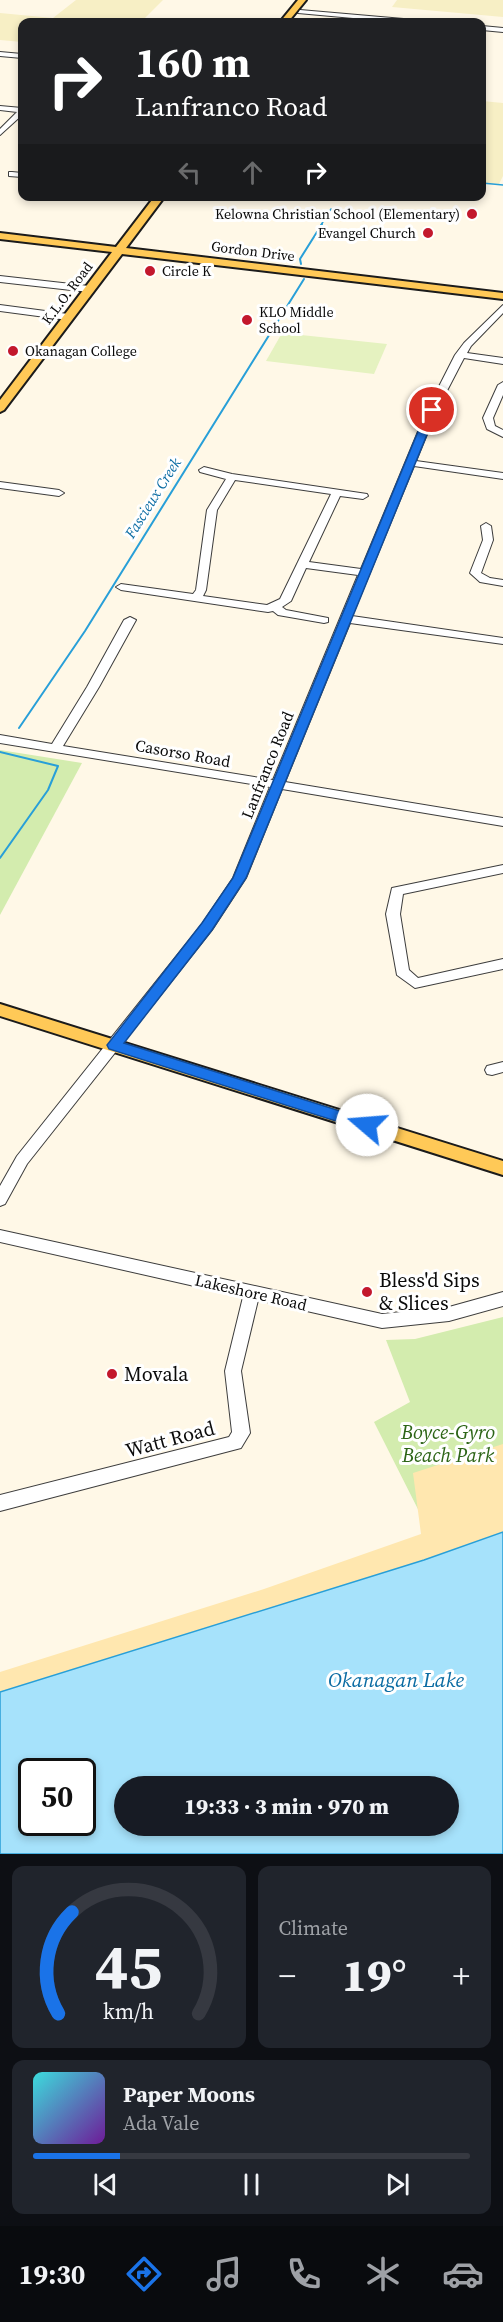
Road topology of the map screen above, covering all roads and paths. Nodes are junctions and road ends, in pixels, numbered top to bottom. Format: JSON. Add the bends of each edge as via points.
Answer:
{"nodes":[{"id":1,"x":302,"y":0,"type":"edge"},
{"id":2,"x":310,"y":0,"type":"edge"},
{"id":3,"x":300,"y":12,"type":"junction"},
{"id":4,"x":287,"y":18,"type":"edge"},
{"id":5,"x":295,"y":18,"type":"edge"},
{"id":6,"x":369,"y":18,"type":"edge"},
{"id":7,"x":486,"y":28,"type":"edge"},
{"id":8,"x":503,"y":30,"type":"edge"},
{"id":9,"x":1,"y":55,"type":"edge"},
{"id":10,"x":18,"y":56,"type":"edge"},
{"id":11,"x":0,"y":108,"type":"edge"},
{"id":12,"x":18,"y":110,"type":"edge"},
{"id":13,"x":18,"y":115,"type":"edge"},
{"id":14,"x":0,"y":133,"type":"edge"},
{"id":15,"x":12,"y":174,"type":"dead end"},
{"id":16,"x":18,"y":175,"type":"edge"},
{"id":17,"x":146,"y":201,"type":"edge"},
{"id":18,"x":155,"y":201,"type":"edge"},
{"id":19,"x":0,"y":231,"type":"edge"},
{"id":20,"x":0,"y":236,"type":"edge"},
{"id":21,"x":118,"y":241,"type":"junction"},
{"id":22,"x":83,"y":243,"type":"junction"},
{"id":23,"x":147,"y":251,"type":"junction"},
{"id":24,"x":105,"y":261,"type":"junction"},
{"id":25,"x":0,"y":279,"type":"edge"},
{"id":26,"x":84,"y":289,"type":"junction"},
{"id":27,"x":503,"y":290,"type":"edge"},
{"id":28,"x":503,"y":296,"type":"edge"},
{"id":29,"x":0,"y":308,"type":"edge"},
{"id":30,"x":503,"y":308,"type":"edge"},
{"id":31,"x":62,"y":316,"type":"junction"},
{"id":32,"x":460,"y":355,"type":"junction"},
{"id":33,"x":503,"y":361,"type":"edge"},
{"id":34,"x":503,"y":384,"type":"edge"},
{"id":35,"x":0,"y":389,"type":"edge"},
{"id":36,"x":0,"y":408,"type":"edge"},
{"id":37,"x":503,"y":434,"type":"edge"},
{"id":38,"x":411,"y":463,"type":"junction"},
{"id":39,"x":204,"y":470,"type":"dead end"},
{"id":40,"x":503,"y":476,"type":"edge"},
{"id":41,"x":232,"y":477,"type":"junction"},
{"id":42,"x":0,"y":485,"type":"edge"},
{"id":43,"x":337,"y":492,"type":"junction"},
{"id":44,"x":59,"y":493,"type":"dead end"},
{"id":45,"x":363,"y":496,"type":"dead end"},
{"id":46,"x":486,"y":526,"type":"dead end"},
{"id":47,"x":304,"y":564,"type":"junction"},
{"id":48,"x":366,"y":573,"type":"junction"},
{"id":49,"x":503,"y":584,"type":"edge"},
{"id":50,"x":121,"y":587,"type":"dead end"},
{"id":51,"x":196,"y":598,"type":"junction"},
{"id":52,"x":276,"y":607,"type":"junction"},
{"id":53,"x":347,"y":619,"type":"junction"},
{"id":54,"x":130,"y":620,"type":"dead end"},
{"id":55,"x":324,"y":620,"type":"dead end"},
{"id":56,"x":503,"y":641,"type":"edge"},
{"id":57,"x":0,"y":739,"type":"edge"},
{"id":58,"x":55,"y":748,"type":"junction"},
{"id":59,"x":279,"y":786,"type":"junction"},
{"id":60,"x":503,"y":822,"type":"edge"},
{"id":61,"x":503,"y":869,"type":"edge"},
{"id":62,"x":503,"y":964,"type":"edge"},
{"id":63,"x":0,"y":1010,"type":"edge"},
{"id":64,"x":114,"y":1045,"type":"junction"},
{"id":65,"x":503,"y":1168,"type":"edge"},
{"id":66,"x":0,"y":1200,"type":"edge"},
{"id":67,"x":0,"y":1236,"type":"edge"},
{"id":68,"x":252,"y":1293,"type":"junction"},
{"id":69,"x":503,"y":1299,"type":"edge"},
{"id":70,"x":0,"y":1503,"type":"edge"}],
"edges":[{"from":1,"to":4,"type":"main road"},
{"from":2,"to":3,"type":"main road"},
{"from":3,"to":5,"type":"main road"},
{"from":3,"to":6,"type":"street"},
{"from":7,"to":8,"type":"street"},
{"from":9,"to":10,"type":"street"},
{"from":11,"to":12,"type":"street"},
{"from":13,"to":14,"type":"street"},
{"from":15,"to":16,"type":"street"},
{"from":17,"to":21,"type":"main road","name":"K.L.O. Road"},
{"from":18,"to":21,"type":"main road","name":"K.L.O. Road"},
{"from":19,"to":22,"type":"main road","name":"Gordon Drive"},
{"from":20,"to":22,"type":"main road","name":"Gordon Drive"},
{"from":21,"to":22,"type":"main road","name":"Gordon Drive"},
{"from":21,"to":23,"type":"main road","name":"Gordon Drive"},
{"from":21,"to":23,"type":"main road"},
{"from":21,"to":24,"type":"main road","name":"K.L.O. Road"},
{"from":22,"to":24,"type":"main road"},
{"from":23,"to":24,"type":"main road"},
{"from":23,"to":27,"type":"main road","name":"Gordon Drive"},
{"from":23,"to":28,"type":"main road","name":"Gordon Drive"},
{"from":24,"to":26,"type":"main road","name":"K.L.O. Road"},
{"from":25,"to":26,"type":"street"},
{"from":26,"to":31,"type":"main road","name":"K.L.O. Road"},
{"from":29,"to":31,"type":"street"},
{"from":30,"to":32,"type":"street","name":"Lanfranco Road"},
{"from":31,"to":35,"type":"main road","name":"K.L.O. Road"},
{"from":31,"to":36,"type":"main road","name":"K.L.O. Road"},
{"from":32,"to":33,"type":"street"},
{"from":32,"to":38,"type":"street","name":"Lanfranco Road"},
{"from":34,"to":37,"type":"street","via":[[488,418],[490,427]]},
{"from":38,"to":40,"type":"street"},
{"from":38,"to":48,"type":"street","name":"Lanfranco Road"},
{"from":39,"to":41,"type":"street"},
{"from":41,"to":43,"type":"street"},
{"from":41,"to":51,"type":"street","via":[[212,510],[201,590]]},
{"from":42,"to":44,"type":"street"},
{"from":43,"to":45,"type":"street"},
{"from":43,"to":47,"type":"street"},
{"from":46,"to":49,"type":"street","via":[[488,540],[475,573]]},
{"from":47,"to":48,"type":"street"},
{"from":47,"to":52,"type":"street","via":[[285,602]]},
{"from":48,"to":53,"type":"street","name":"Lanfranco Road"},
{"from":50,"to":51,"type":"street"},
{"from":51,"to":52,"type":"street"},
{"from":52,"to":55,"type":"street","via":[[282,613]]},
{"from":53,"to":56,"type":"street"},
{"from":53,"to":59,"type":"street","name":"Lanfranco Road"},
{"from":54,"to":58,"type":"street"},
{"from":57,"to":58,"type":"street","name":"Casorso Road"},
{"from":58,"to":59,"type":"street","name":"Casorso Road"},
{"from":59,"to":60,"type":"street","name":"Casorso Road"},
{"from":59,"to":64,"type":"street","name":"Lanfranco Road","via":[[239,878],[207,927]]},
{"from":61,"to":62,"type":"street","via":[[397,891],[393,914],[402,972],[415,983]]},
{"from":63,"to":64,"type":"main road"},
{"from":64,"to":65,"type":"main road"},
{"from":64,"to":66,"type":"street","name":"Lanfranco Road","via":[[22,1160]]},
{"from":67,"to":68,"type":"street","name":"Lakeshore Road"},
{"from":68,"to":69,"type":"street","name":"Lakeshore Road","via":[[382,1321],[448,1314]]},
{"from":68,"to":70,"type":"street","name":"Watt Road","via":[[233,1371],[241,1433],[235,1443]]}]}
